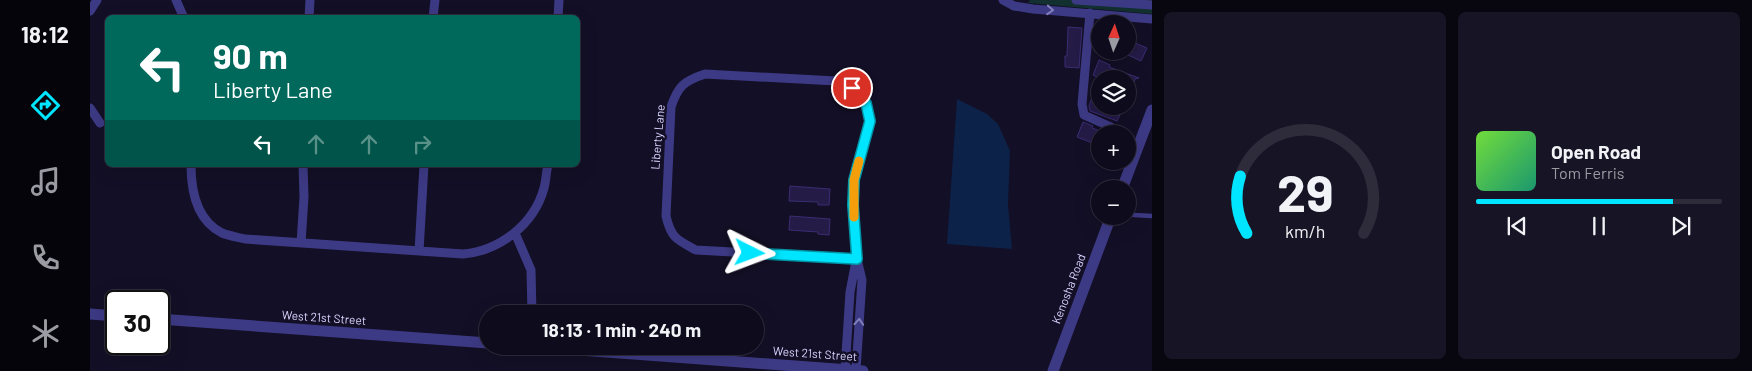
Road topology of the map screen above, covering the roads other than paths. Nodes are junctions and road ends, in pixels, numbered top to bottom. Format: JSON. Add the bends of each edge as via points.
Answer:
{"nodes":[{"id":1,"x":97,"y":0,"type":"edge"},
{"id":2,"x":176,"y":0,"type":"edge"},
{"id":3,"x":310,"y":0,"type":"edge"},
{"id":4,"x":435,"y":0,"type":"edge"},
{"id":5,"x":559,"y":0,"type":"edge"},
{"id":6,"x":1003,"y":0,"type":"edge"},
{"id":7,"x":1076,"y":0,"type":"edge"},
{"id":8,"x":1152,"y":5,"type":"edge"},
{"id":9,"x":90,"y":11,"type":"edge"},
{"id":10,"x":1090,"y":12,"type":"junction"},
{"id":11,"x":183,"y":15,"type":"edge"},
{"id":12,"x":309,"y":15,"type":"edge"},
{"id":13,"x":434,"y":15,"type":"edge"},
{"id":14,"x":558,"y":15,"type":"edge"},
{"id":15,"x":1152,"y":19,"type":"edge"},
{"id":16,"x":90,"y":108,"type":"edge"},
{"id":17,"x":1152,"y":110,"type":"edge"},
{"id":18,"x":100,"y":123,"type":"dead end"},
{"id":19,"x":1107,"y":125,"type":"edge"},
{"id":20,"x":191,"y":167,"type":"edge"},
{"id":21,"x":303,"y":167,"type":"edge"},
{"id":22,"x":424,"y":167,"type":"edge"},
{"id":23,"x":548,"y":167,"type":"edge"},
{"id":24,"x":1125,"y":180,"type":"edge"},
{"id":25,"x":1136,"y":215,"type":"edge"},
{"id":26,"x":1152,"y":216,"type":"edge"},
{"id":27,"x":1109,"y":225,"type":"edge"},
{"id":28,"x":515,"y":233,"type":"junction"},
{"id":29,"x":301,"y":243,"type":"junction"},
{"id":30,"x":418,"y":252,"type":"junction"},
{"id":31,"x":857,"y":259,"type":"junction"},
{"id":32,"x":532,"y":305,"type":"edge"},
{"id":33,"x":90,"y":314,"type":"edge"},
{"id":34,"x":105,"y":315,"type":"edge"},
{"id":35,"x":170,"y":320,"type":"edge"},
{"id":36,"x":479,"y":342,"type":"edge"},
{"id":37,"x":650,"y":355,"type":"edge"},
{"id":38,"x":850,"y":370,"type":"edge"},
{"id":39,"x":863,"y":371,"type":"edge"},
{"id":40,"x":1052,"y":371,"type":"edge"}],
"edges":[{"from":1,"to":9,"type":"street"},
{"from":2,"to":11,"type":"street"},
{"from":3,"to":12,"type":"street"},
{"from":4,"to":13,"type":"street"},
{"from":5,"to":14,"type":"street"},
{"from":6,"to":10,"type":"street","one_way":true,"via":[[1014,6]]},
{"from":7,"to":8,"type":"street"},
{"from":10,"to":15,"type":"street"},
{"from":10,"to":19,"type":"street","via":[[1082,104],[1084,115]]},
{"from":16,"to":18,"type":"street"},
{"from":17,"to":24,"type":"street"},
{"from":20,"to":29,"type":"street","via":[[191,187],[202,223],[245,239]]},
{"from":21,"to":29,"type":"street"},
{"from":22,"to":30,"type":"street"},
{"from":23,"to":28,"type":"street","via":[[539,200]]},
{"from":25,"to":26,"type":"lane"},
{"from":27,"to":40,"type":"street","name":"Kenosha Road"},
{"from":28,"to":30,"type":"street","via":[[473,253]]},
{"from":28,"to":32,"type":"street","via":[[531,270]]},
{"from":29,"to":30,"type":"street"},
{"from":31,"to":31,"type":"street","name":"Liberty Lane","via":[[854,180],[870,121],[866,103],[852,88],[836,81],[706,74],[689,80],[676,93],[672,108],[666,216],[669,230],[677,240],[696,250]]},
{"from":31,"to":38,"type":"street","name":"Liberty Lane","via":[[862,280]]},
{"from":33,"to":34,"type":"street"},
{"from":35,"to":36,"type":"street","name":"West 21st Street"},
{"from":37,"to":38,"type":"street","name":"West 21st Street"},
{"from":38,"to":39,"type":"street","name":"West 21st Street"}]}
